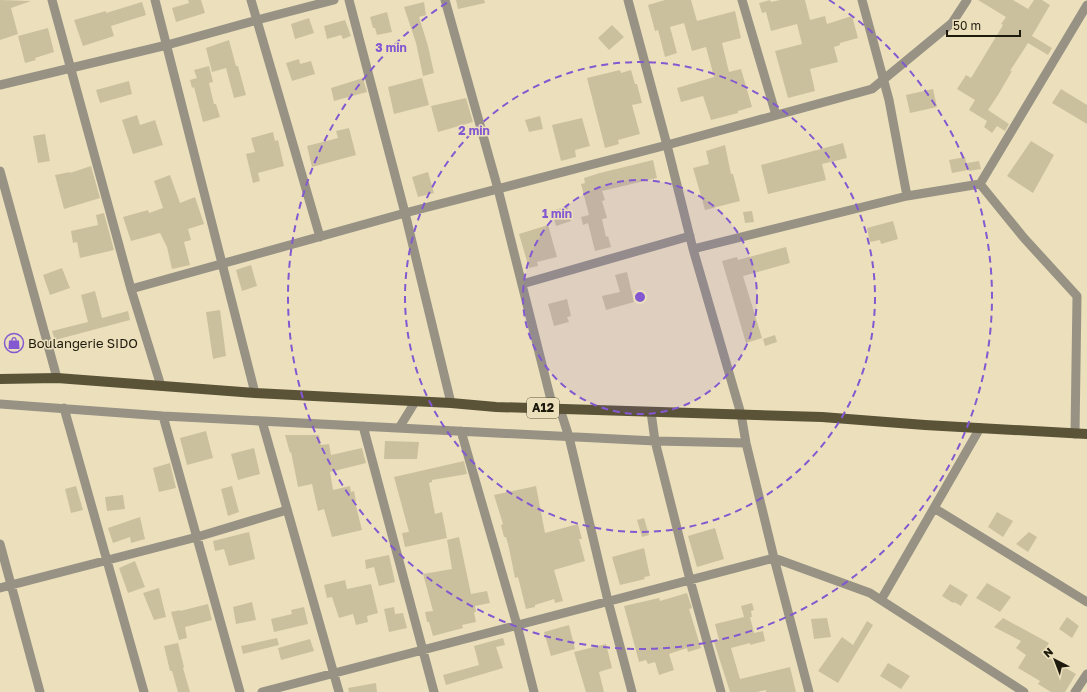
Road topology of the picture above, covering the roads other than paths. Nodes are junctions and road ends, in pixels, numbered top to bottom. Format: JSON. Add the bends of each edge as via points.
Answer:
{"nodes":[{"id":1,"x":52,"y":0,"type":"edge"},
{"id":2,"x":155,"y":0,"type":"edge"},
{"id":3,"x":251,"y":0,"type":"edge"},
{"id":4,"x":334,"y":0,"type":"edge"},
{"id":5,"x":349,"y":0,"type":"edge"},
{"id":6,"x":445,"y":0,"type":"edge"},
{"id":7,"x":628,"y":0,"type":"edge"},
{"id":8,"x":742,"y":0,"type":"edge"},
{"id":9,"x":862,"y":0,"type":"edge"},
{"id":10,"x":967,"y":0,"type":"edge"},
{"id":11,"x":1087,"y":5,"type":"edge"},
{"id":12,"x":257,"y":20,"type":"junction"},
{"id":13,"x":167,"y":45,"type":"junction"},
{"id":14,"x":71,"y":68,"type":"junction"},
{"id":15,"x":883,"y":80,"type":"junction"},
{"id":16,"x":0,"y":85,"type":"edge"},
{"id":17,"x":776,"y":115,"type":"junction"},
{"id":18,"x":667,"y":145,"type":"junction"},
{"id":19,"x":0,"y":171,"type":"edge"},
{"id":20,"x":980,"y":184,"type":"junction"},
{"id":21,"x":498,"y":189,"type":"junction"},
{"id":22,"x":907,"y":196,"type":"junction"},
{"id":23,"x":405,"y":213,"type":"junction"},
{"id":24,"x":690,"y":236,"type":"junction"},
{"id":25,"x":320,"y":237,"type":"junction"},
{"id":26,"x":693,"y":249,"type":"junction"},
{"id":27,"x":222,"y":264,"type":"junction"},
{"id":28,"x":522,"y":284,"type":"junction"},
{"id":29,"x":130,"y":289,"type":"junction"},
{"id":30,"x":57,"y":378,"type":"junction"},
{"id":31,"x":0,"y":379,"type":"edge"},
{"id":32,"x":161,"y":386,"type":"junction"},
{"id":33,"x":255,"y":393,"type":"junction"},
{"id":34,"x":415,"y":402,"type":"junction"},
{"id":35,"x":451,"y":403,"type":"junction"},
{"id":36,"x":0,"y":404,"type":"edge"},
{"id":37,"x":64,"y":408,"type":"junction"},
{"id":38,"x":556,"y":409,"type":"junction"},
{"id":39,"x":651,"y":412,"type":"junction"},
{"id":40,"x":741,"y":414,"type":"junction"},
{"id":41,"x":163,"y":416,"type":"junction"},
{"id":42,"x":262,"y":421,"type":"junction"},
{"id":43,"x":363,"y":426,"type":"junction"},
{"id":44,"x":399,"y":428,"type":"junction"},
{"id":45,"x":980,"y":428,"type":"junction"},
{"id":46,"x":461,"y":431,"type":"junction"},
{"id":47,"x":1075,"y":434,"type":"junction"},
{"id":48,"x":1087,"y":434,"type":"edge"},
{"id":49,"x":569,"y":437,"type":"junction"},
{"id":50,"x":655,"y":441,"type":"junction"},
{"id":51,"x":746,"y":443,"type":"junction"},
{"id":52,"x":934,"y":508,"type":"junction"},
{"id":53,"x":287,"y":510,"type":"junction"},
{"id":54,"x":197,"y":537,"type":"junction"},
{"id":55,"x":0,"y":544,"type":"edge"},
{"id":56,"x":774,"y":558,"type":"junction"},
{"id":57,"x":107,"y":560,"type":"junction"},
{"id":58,"x":690,"y":580,"type":"junction"},
{"id":59,"x":10,"y":586,"type":"junction"},
{"id":60,"x":0,"y":588,"type":"edge"},
{"id":61,"x":881,"y":600,"type":"junction"},
{"id":62,"x":608,"y":601,"type":"junction"},
{"id":63,"x":1087,"y":602,"type":"edge"},
{"id":64,"x":517,"y":625,"type":"junction"},
{"id":65,"x":423,"y":650,"type":"junction"},
{"id":66,"x":333,"y":673,"type":"junction"},
{"id":67,"x":1087,"y":674,"type":"edge"},
{"id":68,"x":40,"y":692,"type":"edge"},
{"id":69,"x":144,"y":692,"type":"edge"},
{"id":70,"x":240,"y":692,"type":"edge"},
{"id":71,"x":262,"y":692,"type":"edge"},
{"id":72,"x":338,"y":692,"type":"edge"},
{"id":73,"x":434,"y":692,"type":"edge"},
{"id":74,"x":534,"y":692,"type":"edge"},
{"id":75,"x":632,"y":692,"type":"edge"},
{"id":76,"x":721,"y":692,"type":"edge"},
{"id":77,"x":808,"y":692,"type":"edge"},
{"id":78,"x":1024,"y":692,"type":"edge"},
{"id":79,"x":1075,"y":692,"type":"edge"}],
"edges":[{"from":1,"to":14,"type":"street"},
{"from":2,"to":13,"type":"street"},
{"from":3,"to":12,"type":"street"},
{"from":4,"to":12,"type":"street"},
{"from":5,"to":23,"type":"street"},
{"from":6,"to":21,"type":"street"},
{"from":7,"to":18,"type":"street"},
{"from":8,"to":17,"type":"street"},
{"from":9,"to":15,"type":"street"},
{"from":10,"to":15,"type":"street","via":[[952,22]]},
{"from":11,"to":20,"type":"street"},
{"from":12,"to":13,"type":"street"},
{"from":12,"to":25,"type":"street"},
{"from":13,"to":14,"type":"street"},
{"from":13,"to":27,"type":"street"},
{"from":14,"to":16,"type":"street"},
{"from":14,"to":29,"type":"street"},
{"from":15,"to":17,"type":"street","via":[[872,89]]},
{"from":15,"to":22,"type":"street"},
{"from":17,"to":18,"type":"street"},
{"from":18,"to":21,"type":"street"},
{"from":18,"to":24,"type":"street"},
{"from":19,"to":30,"type":"street"},
{"from":20,"to":22,"type":"street"},
{"from":20,"to":47,"type":"street","via":[[1024,238],[1077,296]]},
{"from":21,"to":23,"type":"street"},
{"from":21,"to":28,"type":"street"},
{"from":22,"to":26,"type":"street"},
{"from":23,"to":25,"type":"street"},
{"from":23,"to":35,"type":"street"},
{"from":24,"to":26,"type":"street"},
{"from":24,"to":28,"type":"street"},
{"from":25,"to":27,"type":"street"},
{"from":26,"to":40,"type":"street"},
{"from":27,"to":29,"type":"street"},
{"from":27,"to":33,"type":"street"},
{"from":28,"to":38,"type":"street"},
{"from":29,"to":32,"type":"street"},
{"from":30,"to":31,"type":"main road","number":"A12"},
{"from":30,"to":32,"type":"main road","number":"A12"},
{"from":32,"to":33,"type":"main road","number":"A12"},
{"from":33,"to":34,"type":"main road","number":"A12"},
{"from":34,"to":35,"type":"main road","number":"A12"},
{"from":34,"to":44,"type":"street"},
{"from":35,"to":38,"type":"main road","number":"A12"},
{"from":36,"to":37,"type":"street"},
{"from":37,"to":41,"type":"street"},
{"from":37,"to":57,"type":"street"},
{"from":38,"to":39,"type":"main road","number":"A12"},
{"from":38,"to":49,"type":"street"},
{"from":39,"to":40,"type":"main road","number":"A12"},
{"from":39,"to":50,"type":"street"},
{"from":40,"to":45,"type":"main road","number":"A12"},
{"from":40,"to":51,"type":"street"},
{"from":41,"to":42,"type":"street"},
{"from":41,"to":54,"type":"street"},
{"from":42,"to":43,"type":"street"},
{"from":42,"to":53,"type":"street"},
{"from":43,"to":44,"type":"street"},
{"from":43,"to":65,"type":"street"},
{"from":44,"to":46,"type":"street"},
{"from":45,"to":47,"type":"main road","number":"A12"},
{"from":45,"to":52,"type":"street"},
{"from":46,"to":49,"type":"street"},
{"from":46,"to":64,"type":"street"},
{"from":47,"to":48,"type":"main road","number":"A12"},
{"from":49,"to":50,"type":"street"},
{"from":49,"to":62,"type":"street"},
{"from":50,"to":51,"type":"street"},
{"from":50,"to":58,"type":"street"},
{"from":51,"to":56,"type":"street"},
{"from":52,"to":61,"type":"street"},
{"from":52,"to":63,"type":"street"},
{"from":53,"to":54,"type":"street"},
{"from":53,"to":66,"type":"street"},
{"from":54,"to":57,"type":"street"},
{"from":54,"to":70,"type":"street"},
{"from":55,"to":59,"type":"street"},
{"from":56,"to":58,"type":"street"},
{"from":56,"to":61,"type":"street","via":[[870,593]]},
{"from":56,"to":77,"type":"street"},
{"from":57,"to":59,"type":"street"},
{"from":57,"to":69,"type":"street"},
{"from":58,"to":62,"type":"street"},
{"from":58,"to":76,"type":"street"},
{"from":59,"to":60,"type":"street"},
{"from":59,"to":68,"type":"street"},
{"from":61,"to":78,"type":"street"},
{"from":62,"to":64,"type":"street"},
{"from":62,"to":75,"type":"street"},
{"from":64,"to":65,"type":"street"},
{"from":64,"to":74,"type":"street"},
{"from":65,"to":66,"type":"street"},
{"from":65,"to":73,"type":"street"},
{"from":66,"to":71,"type":"street"},
{"from":66,"to":72,"type":"street"},
{"from":67,"to":79,"type":"street"}]}
